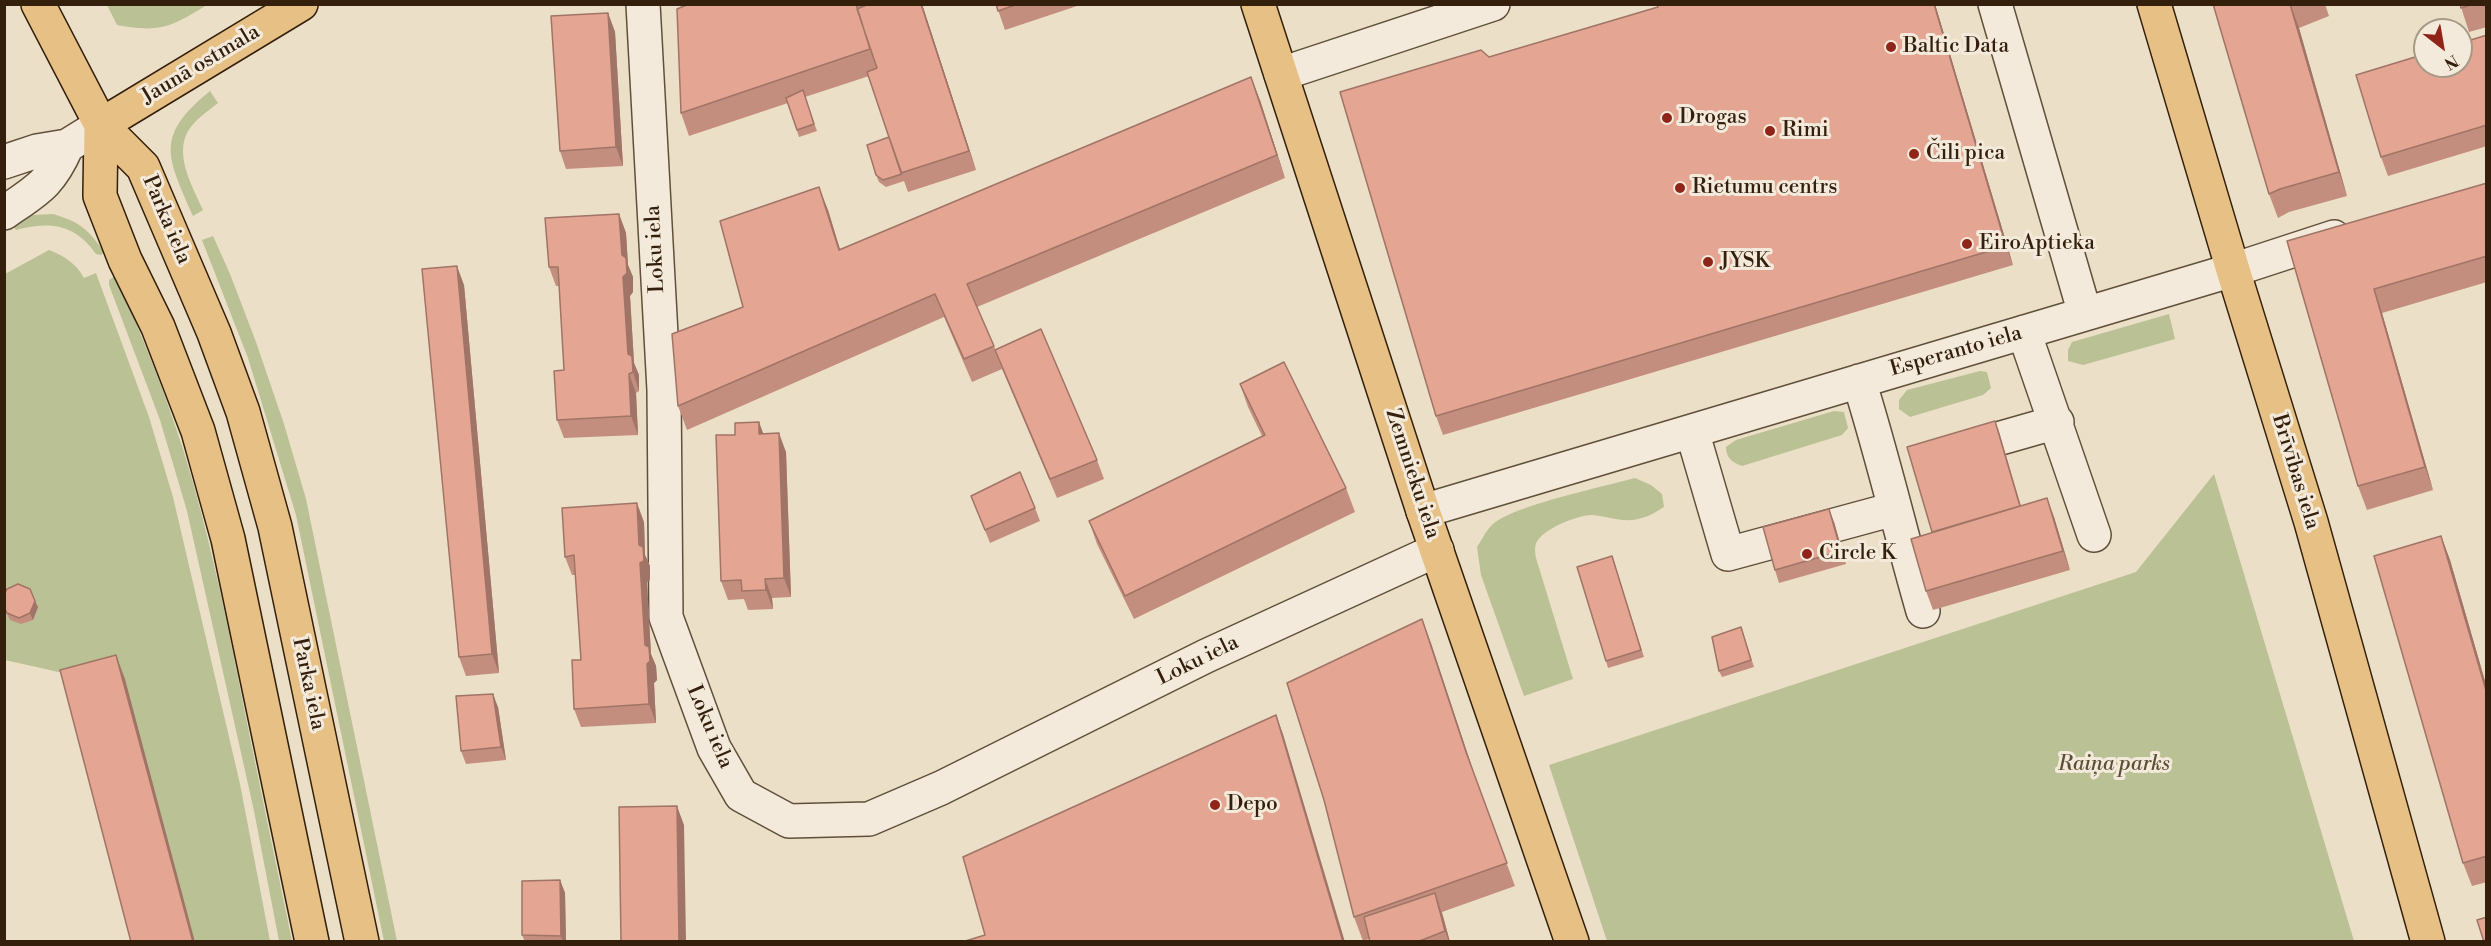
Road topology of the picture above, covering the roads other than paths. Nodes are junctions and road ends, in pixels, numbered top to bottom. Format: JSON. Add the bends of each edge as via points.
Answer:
{"nodes":[{"id":1,"x":301,"y":4,"type":"edge"},
{"id":2,"x":643,"y":4,"type":"edge"},
{"id":3,"x":1258,"y":4,"type":"edge"},
{"id":4,"x":1493,"y":4,"type":"edge"},
{"id":5,"x":1995,"y":4,"type":"edge"},
{"id":6,"x":2154,"y":4,"type":"edge"},
{"id":7,"x":45,"y":17,"type":"edge"},
{"id":8,"x":1281,"y":74,"type":"junction"},
{"id":9,"x":101,"y":125,"type":"junction"},
{"id":10,"x":67,"y":146,"type":"junction"},
{"id":11,"x":4,"y":162,"type":"edge"},
{"id":12,"x":4,"y":213,"type":"edge"},
{"id":13,"x":2365,"y":226,"type":"edge"},
{"id":14,"x":2233,"y":270,"type":"junction"},
{"id":15,"x":2085,"y":314,"type":"junction"},
{"id":16,"x":2024,"y":332,"type":"junction"},
{"id":17,"x":1859,"y":381,"type":"junction"},
{"id":18,"x":2057,"y":422,"type":"junction"},
{"id":19,"x":1692,"y":431,"type":"junction"},
{"id":20,"x":2001,"y":438,"type":"edge"},
{"id":21,"x":1894,"y":509,"type":"junction"},
{"id":22,"x":1424,"y":511,"type":"junction"},
{"id":23,"x":2094,"y":535,"type":"dead end"},
{"id":24,"x":1437,"y":550,"type":"junction"},
{"id":25,"x":1923,"y":611,"type":"edge"},
{"id":26,"x":312,"y":942,"type":"edge"},
{"id":27,"x":362,"y":942,"type":"edge"},
{"id":28,"x":1572,"y":942,"type":"edge"},
{"id":29,"x":2428,"y":942,"type":"edge"}],
"edges":[{"from":1,"to":9,"type":"main road","name":"Jaunā ostmala"},
{"from":2,"to":24,"type":"street","name":"Loku iela","via":[[664,390],[666,617],[714,748],[741,795],[789,821],[869,819],[941,788],[1206,656]]},
{"from":3,"to":8,"type":"main road","name":"Zemnieku iela"},
{"from":4,"to":8,"type":"street"},
{"from":5,"to":15,"type":"street"},
{"from":6,"to":14,"type":"main road","name":"Brīvības iela"},
{"from":7,"to":9,"type":"main road"},
{"from":8,"to":22,"type":"main road","name":"Zemnieku iela"},
{"from":9,"to":10,"type":"street"},
{"from":9,"to":26,"type":"main road","via":[[100,196],[125,260],[158,327],[198,431],[228,539]]},
{"from":9,"to":27,"type":"main road","name":"Parka iela","via":[[143,167],[214,333],[243,412],[275,527]]},
{"from":10,"to":11,"type":"street"},
{"from":10,"to":12,"type":"street","via":[[45,185]]},
{"from":13,"to":14,"type":"street","name":"Esperanto iela"},
{"from":14,"to":15,"type":"street","name":"Esperanto iela"},
{"from":14,"to":29,"type":"main road","name":"Brīvības iela","via":[[2311,522]]},
{"from":15,"to":16,"type":"street","name":"Esperanto iela"},
{"from":16,"to":17,"type":"street","name":"Esperanto iela"},
{"from":16,"to":18,"type":"street"},
{"from":17,"to":19,"type":"street","name":"Esperanto iela"},
{"from":17,"to":21,"type":"street","via":[[1899,465]]},
{"from":18,"to":20,"type":"street"},
{"from":18,"to":23,"type":"street"},
{"from":19,"to":21,"type":"street","via":[[1728,554]]},
{"from":19,"to":22,"type":"street","name":"Esperanto iela"},
{"from":21,"to":25,"type":"street"},
{"from":22,"to":24,"type":"main road","name":"Zemnieku iela"},
{"from":24,"to":28,"type":"main road","name":"Zemnieku iela"}]}
